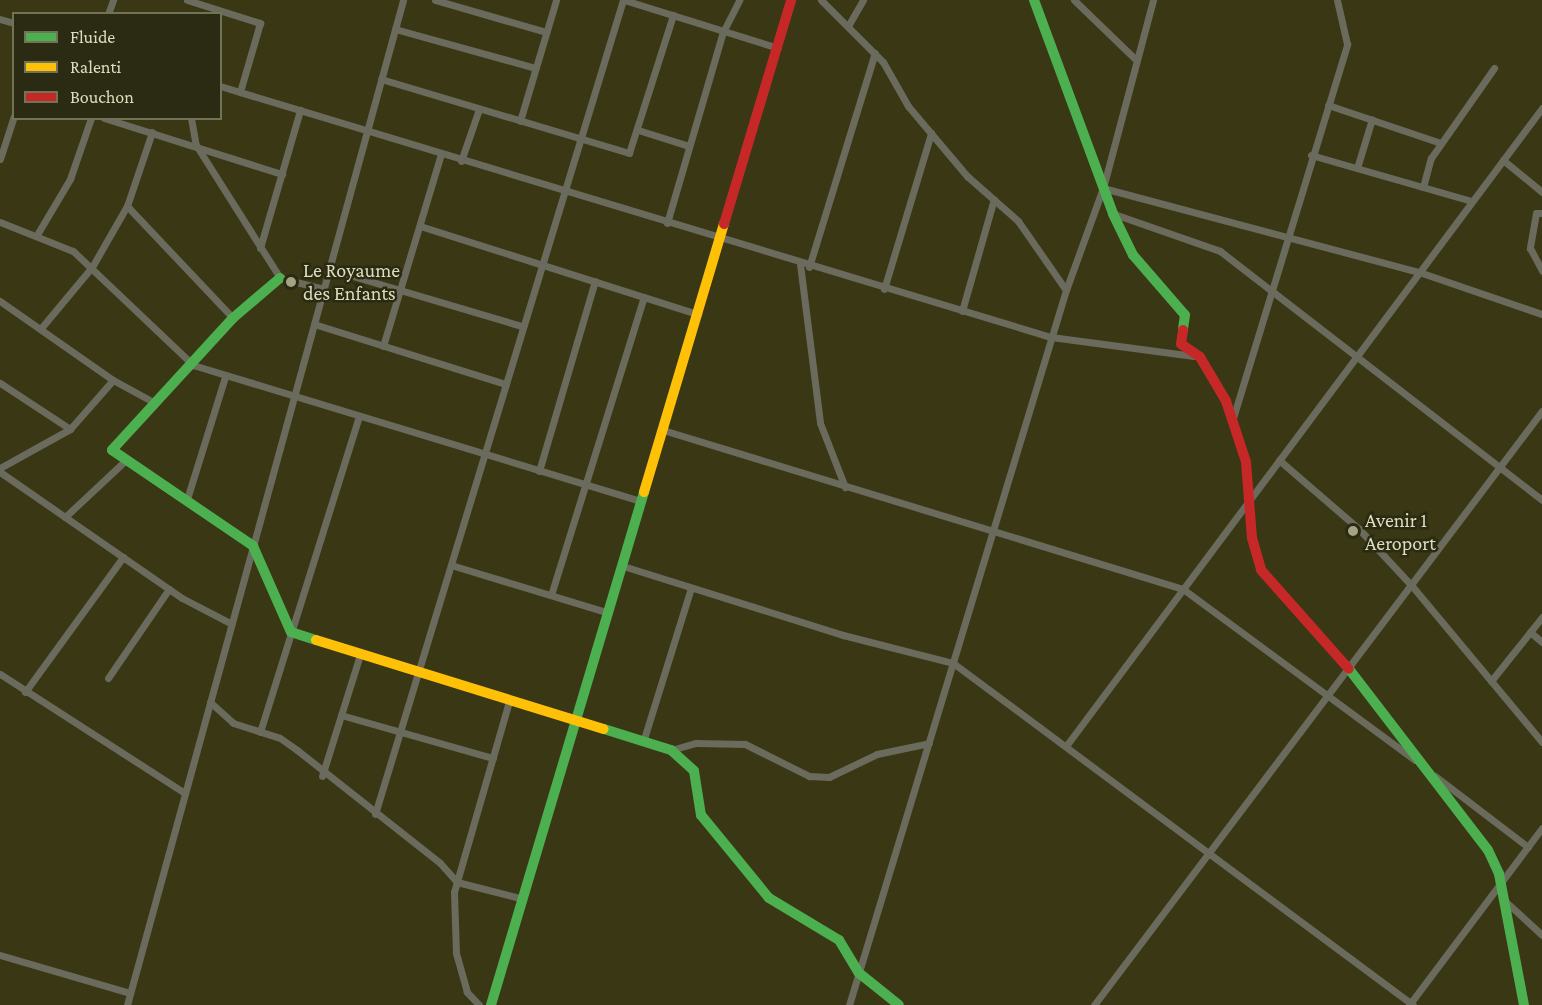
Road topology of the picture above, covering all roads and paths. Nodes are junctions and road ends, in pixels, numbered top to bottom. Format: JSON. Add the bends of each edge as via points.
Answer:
{"nodes":[{"id":1,"x":187,"y":0,"type":"edge"},
{"id":2,"x":403,"y":0,"type":"edge"},
{"id":3,"x":435,"y":0,"type":"edge"},
{"id":4,"x":556,"y":0,"type":"edge"},
{"id":5,"x":623,"y":0,"type":"edge"},
{"id":6,"x":739,"y":0,"type":"edge"},
{"id":7,"x":791,"y":0,"type":"edge"},
{"id":8,"x":821,"y":0,"type":"edge"},
{"id":9,"x":862,"y":0,"type":"edge"},
{"id":10,"x":1034,"y":0,"type":"edge"},
{"id":11,"x":1074,"y":0,"type":"edge"},
{"id":12,"x":1153,"y":0,"type":"edge"},
{"id":13,"x":1337,"y":0,"type":"edge"},
{"id":14,"x":454,"y":3,"type":"edge"},
{"id":15,"x":207,"y":7,"type":"edge"},
{"id":16,"x":673,"y":15,"type":"junction"},
{"id":17,"x":848,"y":26,"type":"junction"},
{"id":18,"x":395,"y":29,"type":"junction"},
{"id":19,"x":546,"y":32,"type":"junction"},
{"id":20,"x":723,"y":32,"type":"junction"},
{"id":21,"x":778,"y":48,"type":"junction"},
{"id":22,"x":875,"y":53,"type":"junction"},
{"id":23,"x":1136,"y":59,"type":"junction"},
{"id":24,"x":536,"y":68,"type":"junction"},
{"id":25,"x":1494,"y":68,"type":"dead end"},
{"id":26,"x":381,"y":79,"type":"junction"},
{"id":27,"x":222,"y":87,"type":"edge"},
{"id":28,"x":240,"y":92,"type":"junction"},
{"id":29,"x":1328,"y":105,"type":"junction"},
{"id":30,"x":1542,"y":108,"type":"edge"},
{"id":31,"x":479,"y":109,"type":"junction"},
{"id":32,"x":300,"y":110,"type":"junction"},
{"id":33,"x":1372,"y":119,"type":"junction"},
{"id":34,"x":13,"y":120,"type":"edge"},
{"id":35,"x":90,"y":120,"type":"edge"},
{"id":36,"x":111,"y":120,"type":"edge"},
{"id":37,"x":190,"y":120,"type":"edge"},
{"id":38,"x":520,"y":121,"type":"junction"},
{"id":39,"x":367,"y":130,"type":"junction"},
{"id":40,"x":638,"y":130,"type":"junction"},
{"id":41,"x":152,"y":132,"type":"junction"},
{"id":42,"x":931,"y":133,"type":"junction"},
{"id":43,"x":580,"y":140,"type":"junction"},
{"id":44,"x":1441,"y":143,"type":"junction"},
{"id":45,"x":196,"y":145,"type":"junction"},
{"id":46,"x":689,"y":146,"type":"junction"},
{"id":47,"x":441,"y":154,"type":"junction"},
{"id":48,"x":1311,"y":155,"type":"junction"},
{"id":49,"x":0,"y":159,"type":"edge"},
{"id":50,"x":1503,"y":160,"type":"junction"},
{"id":51,"x":461,"y":161,"type":"junction"},
{"id":52,"x":1356,"y":168,"type":"junction"},
{"id":53,"x":282,"y":174,"type":"junction"},
{"id":54,"x":1423,"y":187,"type":"junction"},
{"id":55,"x":1103,"y":188,"type":"junction"},
{"id":56,"x":564,"y":191,"type":"junction"},
{"id":57,"x":1542,"y":192,"type":"edge"},
{"id":58,"x":994,"y":199,"type":"junction"},
{"id":59,"x":1471,"y":201,"type":"junction"},
{"id":60,"x":127,"y":206,"type":"junction"},
{"id":61,"x":1542,"y":213,"type":"edge"},
{"id":62,"x":1113,"y":214,"type":"junction"},
{"id":63,"x":0,"y":222,"type":"edge"},
{"id":64,"x":667,"y":223,"type":"junction"},
{"id":65,"x":420,"y":226,"type":"junction"},
{"id":66,"x":38,"y":233,"type":"junction"},
{"id":67,"x":1284,"y":236,"type":"junction"},
{"id":68,"x":720,"y":240,"type":"junction"},
{"id":69,"x":260,"y":248,"type":"junction"},
{"id":70,"x":541,"y":264,"type":"junction"},
{"id":71,"x":800,"y":264,"type":"junction"},
{"id":72,"x":92,"y":267,"type":"junction"},
{"id":73,"x":809,"y":267,"type":"junction"},
{"id":74,"x":329,"y":269,"type":"junction"},
{"id":75,"x":1542,"y":271,"type":"edge"},
{"id":76,"x":1419,"y":272,"type":"junction"},
{"id":77,"x":280,"y":278,"type":"junction"},
{"id":78,"x":595,"y":281,"type":"junction"},
{"id":79,"x":324,"y":289,"type":"junction"},
{"id":80,"x":401,"y":289,"type":"junction"},
{"id":81,"x":884,"y":289,"type":"junction"},
{"id":82,"x":1269,"y":289,"type":"junction"},
{"id":83,"x":1066,"y":290,"type":"junction"},
{"id":84,"x":644,"y":297,"type":"junction"},
{"id":85,"x":0,"y":301,"type":"edge"},
{"id":86,"x":962,"y":311,"type":"junction"},
{"id":87,"x":698,"y":314,"type":"junction"},
{"id":88,"x":1542,"y":314,"type":"edge"},
{"id":89,"x":233,"y":318,"type":"junction"},
{"id":90,"x":314,"y":324,"type":"junction"},
{"id":91,"x":522,"y":326,"type":"junction"},
{"id":92,"x":42,"y":327,"type":"junction"},
{"id":93,"x":1052,"y":337,"type":"junction"},
{"id":94,"x":383,"y":346,"type":"junction"},
{"id":95,"x":1200,"y":357,"type":"junction"},
{"id":96,"x":1355,"y":359,"type":"junction"},
{"id":97,"x":194,"y":365,"type":"junction"},
{"id":98,"x":225,"y":377,"type":"junction"},
{"id":99,"x":112,"y":380,"type":"junction"},
{"id":100,"x":0,"y":383,"type":"edge"},
{"id":101,"x":506,"y":384,"type":"junction"},
{"id":102,"x":294,"y":398,"type":"junction"},
{"id":103,"x":155,"y":403,"type":"junction"},
{"id":104,"x":1542,"y":411,"type":"edge"},
{"id":105,"x":359,"y":417,"type":"junction"},
{"id":106,"x":1232,"y":420,"type":"junction"},
{"id":107,"x":70,"y":429,"type":"junction"},
{"id":108,"x":663,"y":430,"type":"junction"},
{"id":109,"x":485,"y":455,"type":"junction"},
{"id":110,"x":127,"y":459,"type":"junction"},
{"id":111,"x":1280,"y":460,"type":"junction"},
{"id":112,"x":1499,"y":467,"type":"junction"},
{"id":113,"x":0,"y":470,"type":"edge"},
{"id":114,"x":539,"y":471,"type":"junction"},
{"id":115,"x":585,"y":484,"type":"junction"},
{"id":116,"x":845,"y":487,"type":"junction"},
{"id":117,"x":187,"y":500,"type":"junction"},
{"id":118,"x":1542,"y":500,"type":"edge"},
{"id":119,"x":642,"y":501,"type":"junction"},
{"id":120,"x":1248,"y":504,"type":"junction"},
{"id":121,"x":65,"y":517,"type":"junction"},
{"id":122,"x":992,"y":534,"type":"junction"},
{"id":123,"x":253,"y":546,"type":"junction"},
{"id":124,"x":123,"y":557,"type":"junction"},
{"id":125,"x":451,"y":564,"type":"junction"},
{"id":126,"x":623,"y":566,"type":"junction"},
{"id":127,"x":1412,"y":586,"type":"junction"},
{"id":128,"x":691,"y":588,"type":"junction"},
{"id":129,"x":168,"y":589,"type":"junction"},
{"id":130,"x":1183,"y":589,"type":"junction"},
{"id":131,"x":550,"y":595,"type":"junction"},
{"id":132,"x":609,"y":613,"type":"junction"},
{"id":133,"x":1542,"y":617,"type":"edge"},
{"id":134,"x":232,"y":624,"type":"junction"},
{"id":135,"x":291,"y":632,"type":"junction"},
{"id":136,"x":1530,"y":632,"type":"junction"},
{"id":137,"x":1542,"y":642,"type":"edge"},
{"id":138,"x":360,"y":655,"type":"junction"},
{"id":139,"x":952,"y":663,"type":"junction"},
{"id":140,"x":1350,"y":670,"type":"junction"},
{"id":141,"x":418,"y":673,"type":"junction"},
{"id":142,"x":0,"y":674,"type":"edge"},
{"id":143,"x":108,"y":678,"type":"dead end"},
{"id":144,"x":1491,"y":681,"type":"junction"},
{"id":145,"x":26,"y":692,"type":"junction"},
{"id":146,"x":1332,"y":695,"type":"junction"},
{"id":147,"x":509,"y":701,"type":"junction"},
{"id":148,"x":210,"y":702,"type":"junction"},
{"id":149,"x":341,"y":715,"type":"junction"},
{"id":150,"x":576,"y":721,"type":"junction"},
{"id":151,"x":260,"y":732,"type":"junction"},
{"id":152,"x":400,"y":732,"type":"junction"},
{"id":153,"x":643,"y":742,"type":"junction"},
{"id":154,"x":1542,"y":742,"type":"edge"},
{"id":155,"x":928,"y":743,"type":"junction"},
{"id":156,"x":1066,"y":746,"type":"junction"},
{"id":157,"x":671,"y":750,"type":"junction"},
{"id":158,"x":493,"y":758,"type":"junction"},
{"id":159,"x":322,"y":776,"type":"junction"},
{"id":160,"x":1437,"y":777,"type":"junction"},
{"id":161,"x":185,"y":793,"type":"junction"},
{"id":162,"x":375,"y":814,"type":"junction"},
{"id":163,"x":1542,"y":828,"type":"edge"},
{"id":164,"x":1528,"y":847,"type":"junction"},
{"id":165,"x":1209,"y":853,"type":"junction"},
{"id":166,"x":457,"y":882,"type":"junction"},
{"id":167,"x":1501,"y":884,"type":"junction"},
{"id":168,"x":523,"y":899,"type":"junction"},
{"id":169,"x":1505,"y":901,"type":"junction"},
{"id":170,"x":1542,"y":934,"type":"edge"},
{"id":171,"x":0,"y":955,"type":"edge"},
{"id":172,"x":859,"y":973,"type":"junction"},
{"id":173,"x":130,"y":993,"type":"junction"},
{"id":174,"x":129,"y":1004,"type":"edge"},
{"id":175,"x":1411,"y":1004,"type":"edge"},
{"id":176,"x":478,"y":1005,"type":"edge"},
{"id":177,"x":491,"y":1005,"type":"edge"},
{"id":178,"x":849,"y":1005,"type":"edge"},
{"id":179,"x":899,"y":1005,"type":"edge"},
{"id":180,"x":1094,"y":1005,"type":"edge"},
{"id":181,"x":1524,"y":1005,"type":"edge"}],
"edges":[{"from":1,"to":15,"type":"street"},
{"from":2,"to":18,"type":"street"},
{"from":3,"to":14,"type":"street"},
{"from":4,"to":19,"type":"street"},
{"from":5,"to":16,"type":"street"},
{"from":5,"to":43,"type":"street"},
{"from":6,"to":20,"type":"street"},
{"from":7,"to":21,"type":"street"},
{"from":8,"to":17,"type":"street"},
{"from":9,"to":17,"type":"street"},
{"from":10,"to":55,"type":"street"},
{"from":11,"to":23,"type":"street"},
{"from":12,"to":23,"type":"street"},
{"from":13,"to":29,"type":"street","via":[[1347,44]]},
{"from":14,"to":19,"type":"street"},
{"from":15,"to":28,"type":"street","via":[[260,23]]},
{"from":16,"to":20,"type":"street"},
{"from":16,"to":40,"type":"street"},
{"from":17,"to":22,"type":"street"},
{"from":18,"to":24,"type":"street"},
{"from":18,"to":26,"type":"street"},
{"from":19,"to":24,"type":"street"},
{"from":20,"to":21,"type":"street"},
{"from":20,"to":46,"type":"street"},
{"from":21,"to":68,"type":"street"},
{"from":22,"to":42,"type":"street"},
{"from":22,"to":73,"type":"street"},
{"from":23,"to":55,"type":"street"},
{"from":24,"to":38,"type":"street"},
{"from":25,"to":44,"type":"street"},
{"from":26,"to":31,"type":"street"},
{"from":26,"to":39,"type":"street"},
{"from":27,"to":28,"type":"street"},
{"from":28,"to":32,"type":"street"},
{"from":29,"to":33,"type":"street"},
{"from":29,"to":48,"type":"street"},
{"from":30,"to":50,"type":"street"},
{"from":31,"to":38,"type":"street"},
{"from":31,"to":51,"type":"street"},
{"from":32,"to":39,"type":"street"},
{"from":32,"to":53,"type":"street"},
{"from":33,"to":44,"type":"street"},
{"from":33,"to":52,"type":"street"},
{"from":34,"to":49,"type":"street"},
{"from":35,"to":66,"type":"street","via":[[70,179]]},
{"from":36,"to":41,"type":"street"},
{"from":37,"to":45,"type":"street"},
{"from":38,"to":43,"type":"street"},
{"from":39,"to":47,"type":"street"},
{"from":39,"to":74,"type":"street"},
{"from":40,"to":43,"type":"street","via":[[633,148],[624,154]]},
{"from":40,"to":46,"type":"street"},
{"from":41,"to":45,"type":"street"},
{"from":41,"to":60,"type":"street"},
{"from":42,"to":58,"type":"street"},
{"from":42,"to":81,"type":"street"},
{"from":43,"to":56,"type":"street"},
{"from":44,"to":54,"type":"street"},
{"from":45,"to":53,"type":"street"},
{"from":45,"to":69,"type":"street"},
{"from":46,"to":64,"type":"street"},
{"from":47,"to":51,"type":"street"},
{"from":47,"to":65,"type":"street"},
{"from":48,"to":52,"type":"street"},
{"from":48,"to":67,"type":"street"},
{"from":50,"to":57,"type":"street"},
{"from":50,"to":59,"type":"street"},
{"from":51,"to":56,"type":"street"},
{"from":52,"to":54,"type":"street"},
{"from":53,"to":69,"type":"street"},
{"from":54,"to":59,"type":"street"},
{"from":55,"to":62,"type":"street"},
{"from":55,"to":67,"type":"street"},
{"from":55,"to":83,"type":"street"},
{"from":56,"to":64,"type":"street"},
{"from":56,"to":70,"type":"street"},
{"from":58,"to":83,"type":"street","via":[[1018,221]]},
{"from":58,"to":86,"type":"street"},
{"from":59,"to":76,"type":"street"},
{"from":60,"to":72,"type":"street"},
{"from":60,"to":89,"type":"street"},
{"from":61,"to":75,"type":"street","via":[[1536,213],[1530,248]]},
{"from":62,"to":82,"type":"street","via":[[1220,251]]},
{"from":62,"to":95,"type":"street","via":[[1133,255],[1185,315],[1181,344]]},
{"from":63,"to":66,"type":"street"},
{"from":64,"to":68,"type":"street"},
{"from":65,"to":70,"type":"street"},
{"from":65,"to":80,"type":"street"},
{"from":66,"to":72,"type":"street"},
{"from":67,"to":76,"type":"street"},
{"from":67,"to":82,"type":"street"},
{"from":68,"to":71,"type":"street"},
{"from":68,"to":87,"type":"street"},
{"from":69,"to":77,"type":"street"},
{"from":70,"to":78,"type":"street"},
{"from":70,"to":91,"type":"street"},
{"from":71,"to":73,"type":"street"},
{"from":71,"to":116,"type":"street","via":[[820,423]]},
{"from":72,"to":92,"type":"street"},
{"from":72,"to":97,"type":"street"},
{"from":73,"to":81,"type":"street"},
{"from":74,"to":79,"type":"street"},
{"from":74,"to":80,"type":"street"},
{"from":76,"to":88,"type":"street"},
{"from":76,"to":96,"type":"street"},
{"from":77,"to":79,"type":"street"},
{"from":77,"to":89,"type":"street"},
{"from":78,"to":84,"type":"street"},
{"from":78,"to":114,"type":"street"},
{"from":79,"to":90,"type":"street"},
{"from":80,"to":91,"type":"street"},
{"from":80,"to":94,"type":"street"},
{"from":81,"to":86,"type":"street"},
{"from":82,"to":96,"type":"street"},
{"from":82,"to":106,"type":"street"},
{"from":83,"to":93,"type":"street"},
{"from":84,"to":87,"type":"street"},
{"from":84,"to":115,"type":"street"},
{"from":85,"to":92,"type":"street"},
{"from":86,"to":93,"type":"street"},
{"from":87,"to":108,"type":"street"},
{"from":89,"to":97,"type":"street"},
{"from":90,"to":94,"type":"street"},
{"from":90,"to":102,"type":"street"},
{"from":91,"to":101,"type":"street"},
{"from":92,"to":99,"type":"street"},
{"from":93,"to":95,"type":"street"},
{"from":93,"to":122,"type":"street"},
{"from":94,"to":101,"type":"street"},
{"from":95,"to":106,"type":"street"},
{"from":96,"to":111,"type":"street"},
{"from":96,"to":112,"type":"street"},
{"from":97,"to":98,"type":"street"},
{"from":97,"to":103,"type":"street"},
{"from":98,"to":102,"type":"street"},
{"from":98,"to":117,"type":"street"},
{"from":99,"to":103,"type":"street"},
{"from":99,"to":107,"type":"street"},
{"from":100,"to":107,"type":"street"},
{"from":101,"to":109,"type":"street"},
{"from":102,"to":105,"type":"street"},
{"from":102,"to":123,"type":"street"},
{"from":103,"to":110,"type":"street","via":[[112,450]]},
{"from":104,"to":112,"type":"street"},
{"from":105,"to":109,"type":"street"},
{"from":105,"to":135,"type":"street"},
{"from":106,"to":120,"type":"street","via":[[1246,462]]},
{"from":107,"to":113,"type":"street"},
{"from":108,"to":116,"type":"street"},
{"from":108,"to":119,"type":"street"},
{"from":109,"to":114,"type":"street"},
{"from":109,"to":125,"type":"street"},
{"from":110,"to":117,"type":"street"},
{"from":110,"to":121,"type":"street"},
{"from":111,"to":120,"type":"street"},
{"from":111,"to":127,"type":"street","via":[[1359,529]]},
{"from":112,"to":118,"type":"street"},
{"from":112,"to":127,"type":"street"},
{"from":113,"to":121,"type":"street"},
{"from":114,"to":115,"type":"street"},
{"from":115,"to":119,"type":"street"},
{"from":115,"to":131,"type":"street"},
{"from":116,"to":122,"type":"street"},
{"from":117,"to":123,"type":"street"},
{"from":119,"to":126,"type":"street"},
{"from":120,"to":130,"type":"street"},
{"from":120,"to":140,"type":"street","via":[[1261,570]]},
{"from":121,"to":124,"type":"street"},
{"from":122,"to":130,"type":"street"},
{"from":122,"to":139,"type":"street"},
{"from":123,"to":134,"type":"street"},
{"from":123,"to":135,"type":"street"},
{"from":124,"to":129,"type":"street"},
{"from":124,"to":145,"type":"street"},
{"from":125,"to":131,"type":"street"},
{"from":125,"to":141,"type":"street"},
{"from":126,"to":128,"type":"street"},
{"from":126,"to":132,"type":"street"},
{"from":127,"to":140,"type":"street"},
{"from":127,"to":144,"type":"street"},
{"from":128,"to":139,"type":"street"},
{"from":128,"to":153,"type":"street"},
{"from":129,"to":134,"type":"street"},
{"from":129,"to":143,"type":"street"},
{"from":130,"to":146,"type":"street"},
{"from":130,"to":156,"type":"street"},
{"from":131,"to":132,"type":"street"},
{"from":132,"to":150,"type":"street"},
{"from":133,"to":136,"type":"street"},
{"from":134,"to":148,"type":"street"},
{"from":135,"to":138,"type":"street"},
{"from":135,"to":151,"type":"street"},
{"from":136,"to":137,"type":"street"},
{"from":136,"to":144,"type":"street"},
{"from":138,"to":141,"type":"street"},
{"from":138,"to":149,"type":"street"},
{"from":139,"to":155,"type":"street"},
{"from":139,"to":156,"type":"street"},
{"from":140,"to":146,"type":"street"},
{"from":140,"to":160,"type":"street"},
{"from":141,"to":147,"type":"street"},
{"from":141,"to":152,"type":"street"},
{"from":142,"to":145,"type":"street"},
{"from":144,"to":154,"type":"street"},
{"from":145,"to":161,"type":"street"},
{"from":146,"to":160,"type":"street"},
{"from":146,"to":165,"type":"street"},
{"from":147,"to":150,"type":"street"},
{"from":147,"to":158,"type":"street"},
{"from":148,"to":151,"type":"street","via":[[232,723]]},
{"from":148,"to":161,"type":"street"},
{"from":149,"to":152,"type":"street"},
{"from":149,"to":159,"type":"street"},
{"from":150,"to":153,"type":"street"},
{"from":150,"to":168,"type":"street"},
{"from":151,"to":159,"type":"street","via":[[280,738]]},
{"from":152,"to":158,"type":"street"},
{"from":152,"to":162,"type":"street"},
{"from":153,"to":157,"type":"street"},
{"from":155,"to":157,"type":"street","via":[[877,754],[829,777],[809,776],[745,744],[696,743]]},
{"from":155,"to":172,"type":"street"},
{"from":156,"to":165,"type":"street"},
{"from":157,"to":172,"type":"street","via":[[694,771],[701,815],[769,898],[839,940]]},
{"from":158,"to":166,"type":"street"},
{"from":159,"to":162,"type":"street"},
{"from":160,"to":164,"type":"street"},
{"from":160,"to":167,"type":"street","via":[[1476,829]]},
{"from":161,"to":173,"type":"street"},
{"from":162,"to":166,"type":"street","via":[[440,862]]},
{"from":163,"to":164,"type":"street"},
{"from":164,"to":167,"type":"street"},
{"from":165,"to":175,"type":"street"},
{"from":165,"to":180,"type":"street"},
{"from":166,"to":168,"type":"street"},
{"from":166,"to":176,"type":"street","via":[[456,953],[467,992]]},
{"from":167,"to":169,"type":"street"},
{"from":167,"to":175,"type":"street"},
{"from":168,"to":177,"type":"street"},
{"from":169,"to":170,"type":"street"},
{"from":169,"to":181,"type":"street"},
{"from":171,"to":173,"type":"street"},
{"from":172,"to":178,"type":"street"},
{"from":172,"to":179,"type":"street"},
{"from":173,"to":174,"type":"street"}]}
